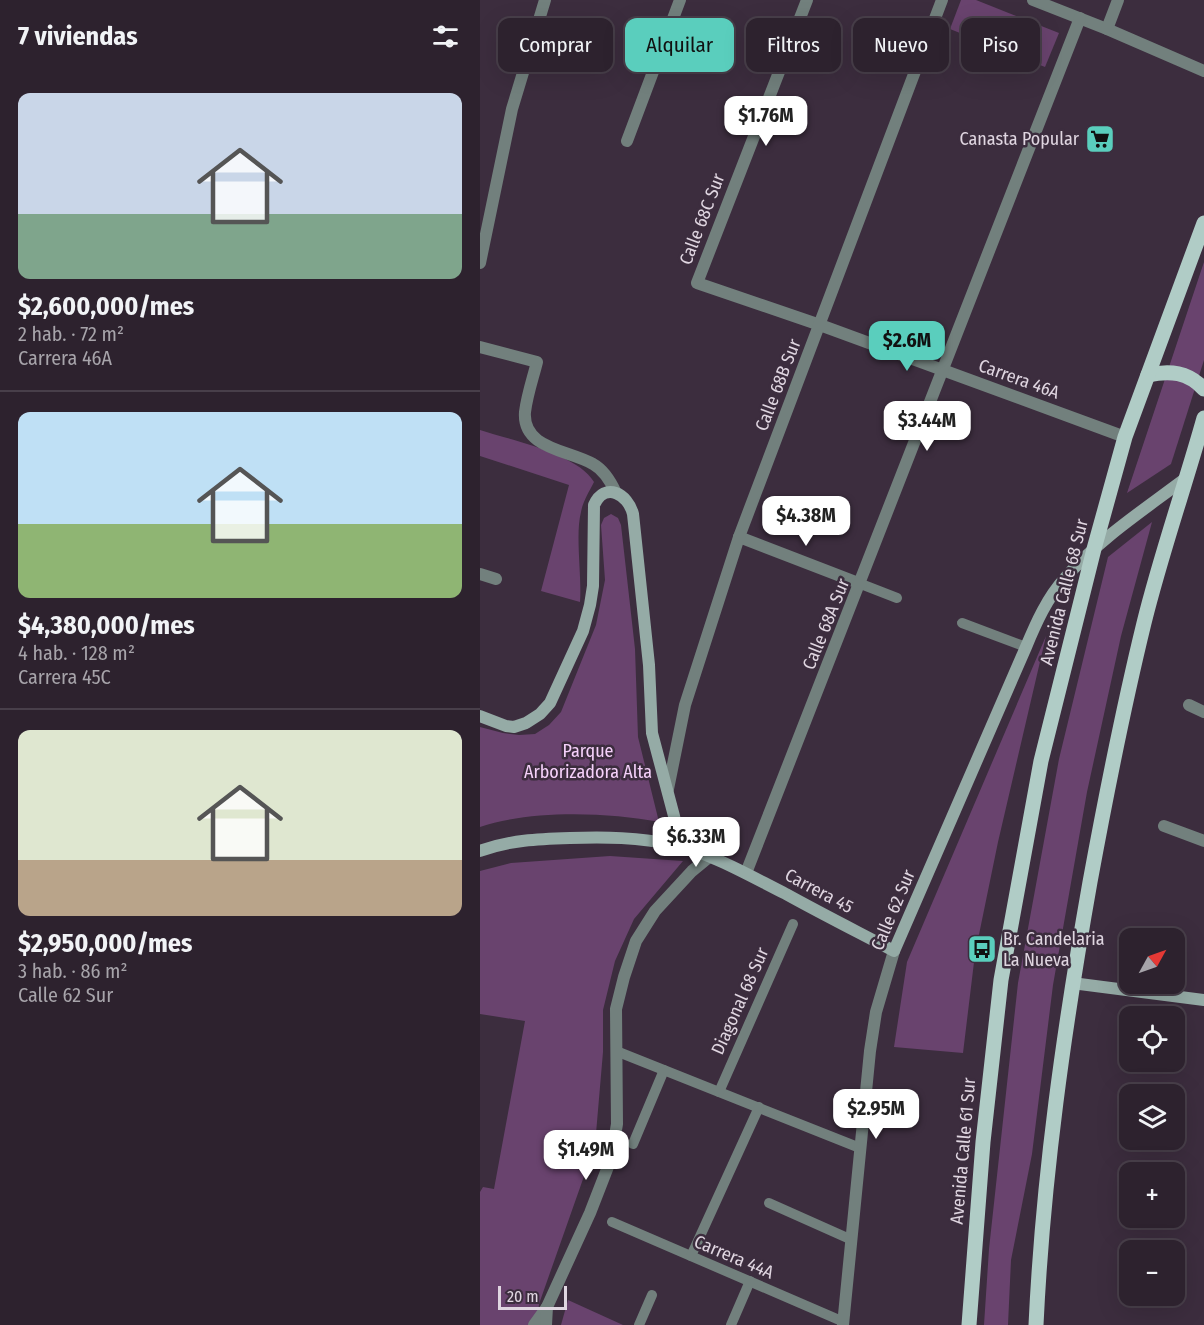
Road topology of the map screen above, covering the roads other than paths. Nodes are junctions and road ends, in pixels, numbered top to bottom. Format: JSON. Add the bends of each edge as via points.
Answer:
{"nodes":[{"id":1,"x":545,"y":0,"type":"edge"},
{"id":2,"x":680,"y":0,"type":"edge"},
{"id":3,"x":807,"y":0,"type":"edge"},
{"id":4,"x":942,"y":0,"type":"edge"},
{"id":5,"x":1033,"y":0,"type":"edge"},
{"id":6,"x":1118,"y":0,"type":"edge"},
{"id":7,"x":1080,"y":18,"type":"junction"},
{"id":8,"x":1107,"y":29,"type":"junction"},
{"id":9,"x":1204,"y":71,"type":"edge"},
{"id":10,"x":627,"y":141,"type":"dead end"},
{"id":11,"x":1204,"y":223,"type":"edge"},
{"id":12,"x":480,"y":263,"type":"edge"},
{"id":13,"x":697,"y":283,"type":"joint"},
{"id":14,"x":820,"y":325,"type":"junction"},
{"id":15,"x":480,"y":347,"type":"edge"},
{"id":16,"x":942,"y":370,"type":"junction"},
{"id":17,"x":1148,"y":375,"type":"junction"},
{"id":18,"x":1204,"y":389,"type":"edge"},
{"id":19,"x":1204,"y":418,"type":"edge"},
{"id":20,"x":1125,"y":437,"type":"junction"},
{"id":21,"x":1186,"y":478,"type":"junction"},
{"id":22,"x":616,"y":493,"type":"junction"},
{"id":23,"x":740,"y":537,"type":"junction"},
{"id":24,"x":1094,"y":549,"type":"junction"},
{"id":25,"x":480,"y":574,"type":"edge"},
{"id":26,"x":496,"y":579,"type":"dead end"},
{"id":27,"x":861,"y":584,"type":"junction"},
{"id":28,"x":897,"y":598,"type":"dead end"},
{"id":29,"x":962,"y":623,"type":"dead end"},
{"id":30,"x":1026,"y":647,"type":"junction"},
{"id":31,"x":1189,"y":705,"type":"dead end"},
{"id":32,"x":1204,"y":712,"type":"edge"},
{"id":33,"x":480,"y":716,"type":"edge"},
{"id":34,"x":668,"y":789,"type":"junction"},
{"id":35,"x":1164,"y":826,"type":"dead end"},
{"id":36,"x":1204,"y":841,"type":"edge"},
{"id":37,"x":674,"y":845,"type":"junction"},
{"id":38,"x":480,"y":851,"type":"edge"},
{"id":39,"x":709,"y":857,"type":"junction"},
{"id":40,"x":746,"y":873,"type":"junction"},
{"id":41,"x":793,"y":924,"type":"dead end"},
{"id":42,"x":894,"y":951,"type":"junction"},
{"id":43,"x":1001,"y":980,"type":"joint"},
{"id":44,"x":1072,"y":983,"type":"junction"},
{"id":45,"x":1204,"y":1000,"type":"edge"},
{"id":46,"x":616,"y":1050,"type":"junction"},
{"id":47,"x":664,"y":1070,"type":"junction"},
{"id":48,"x":719,"y":1092,"type":"junction"},
{"id":49,"x":759,"y":1107,"type":"junction"},
{"id":50,"x":633,"y":1144,"type":"dead end"},
{"id":51,"x":860,"y":1148,"type":"junction"},
{"id":52,"x":769,"y":1203,"type":"dead end"},
{"id":53,"x":612,"y":1222,"type":"dead end"},
{"id":54,"x":852,"y":1240,"type":"junction"},
{"id":55,"x":691,"y":1256,"type":"junction"},
{"id":56,"x":750,"y":1281,"type":"junction"},
{"id":57,"x":652,"y":1295,"type":"dead end"},
{"id":58,"x":547,"y":1307,"type":"junction"},
{"id":59,"x":843,"y":1323,"type":"edge"},
{"id":60,"x":534,"y":1325,"type":"edge"},
{"id":61,"x":546,"y":1325,"type":"edge"},
{"id":62,"x":639,"y":1325,"type":"edge"},
{"id":63,"x":730,"y":1325,"type":"edge"},
{"id":64,"x":969,"y":1325,"type":"edge"},
{"id":65,"x":1036,"y":1325,"type":"edge"}],
"edges":[{"from":1,"to":12,"type":"street","via":[[512,109]]},
{"from":2,"to":10,"type":"street"},
{"from":3,"to":13,"type":"street","name":"Calle 68C Sur"},
{"from":4,"to":14,"type":"street","name":"Calle 68B Sur"},
{"from":5,"to":7,"type":"street"},
{"from":6,"to":8,"type":"street"},
{"from":7,"to":8,"type":"street"},
{"from":7,"to":16,"type":"street","name":"Calle 68A Sur"},
{"from":8,"to":9,"type":"street"},
{"from":11,"to":17,"type":"main road","name":"Avenida Calle 68 Sur"},
{"from":13,"to":14,"type":"street","name":"Carrera 46A"},
{"from":14,"to":16,"type":"street","name":"Carrera 46A"},
{"from":14,"to":23,"type":"street","name":"Calle 68B Sur"},
{"from":15,"to":22,"type":"street","via":[[537,362],[525,414],[528,431],[538,442],[594,464]]},
{"from":16,"to":20,"type":"street","name":"Carrera 46A"},
{"from":16,"to":27,"type":"street","name":"Calle 68A Sur"},
{"from":17,"to":18,"type":"main road","via":[[1165,371],[1183,374]]},
{"from":17,"to":20,"type":"main road","name":"Avenida Calle 68 Sur"},
{"from":19,"to":21,"type":"main road"},
{"from":20,"to":24,"type":"main road","name":"Avenida Calle 68 Sur"},
{"from":21,"to":24,"type":"street","name":"Calle 62 Sur"},
{"from":21,"to":44,"type":"main road","via":[[1144,622],[1111,766]]},
{"from":22,"to":33,"type":"street","via":[[606,494],[594,505],[593,586],[583,631],[550,703],[526,723],[510,726]]},
{"from":22,"to":34,"type":"street","name":"Calle 68B Sur","via":[[625,498],[633,514],[652,733]]},
{"from":23,"to":27,"type":"street"},
{"from":23,"to":34,"type":"street","name":"Calle 68B Sur","via":[[685,705]]},
{"from":24,"to":30,"type":"street","name":"Calle 62 Sur","via":[[1049,600]]},
{"from":24,"to":43,"type":"main road","name":"Avenida Calle 68 Sur","via":[[1041,760]]},
{"from":25,"to":26,"type":"street"},
{"from":27,"to":28,"type":"lane"},
{"from":27,"to":40,"type":"street","name":"Calle 68A Sur"},
{"from":29,"to":30,"type":"lane"},
{"from":30,"to":42,"type":"street","name":"Calle 62 Sur"},
{"from":31,"to":32,"type":"street"},
{"from":34,"to":37,"type":"street","name":"Calle 68B Sur","via":[[676,826]]},
{"from":35,"to":36,"type":"street"},
{"from":37,"to":38,"type":"street","name":"Carrera 45","via":[[597,837],[532,839]]},
{"from":37,"to":39,"type":"street","name":"Carrera 45"},
{"from":39,"to":40,"type":"street","name":"Carrera 45"},
{"from":39,"to":46,"type":"street","via":[[654,911],[636,941],[616,1009]]},
{"from":40,"to":42,"type":"street","name":"Carrera 45"},
{"from":41,"to":48,"type":"lane","name":"Diagonal 68 Sur"},
{"from":42,"to":51,"type":"street","name":"Calle 62 Sur","via":[[876,1012]]},
{"from":43,"to":64,"type":"main road","name":"Avenida Calle 61 Sur"},
{"from":44,"to":45,"type":"street"},
{"from":44,"to":65,"type":"main road","via":[[1046,1189]]},
{"from":46,"to":47,"type":"lane"},
{"from":46,"to":58,"type":"street","via":[[617,1124],[611,1159]]},
{"from":47,"to":48,"type":"lane"},
{"from":47,"to":50,"type":"lane"},
{"from":48,"to":49,"type":"lane"},
{"from":49,"to":51,"type":"lane"},
{"from":49,"to":55,"type":"lane"},
{"from":51,"to":54,"type":"street","name":"Calle 62 Sur"},
{"from":52,"to":54,"type":"lane"},
{"from":53,"to":55,"type":"lane","name":"Carrera 44A"},
{"from":54,"to":59,"type":"street","name":"Calle 62 Sur"},
{"from":55,"to":56,"type":"lane","name":"Carrera 44A"},
{"from":56,"to":59,"type":"lane","name":"Carrera 44A"},
{"from":56,"to":63,"type":"lane"},
{"from":57,"to":62,"type":"lane"},
{"from":58,"to":60,"type":"street"},
{"from":58,"to":61,"type":"street"}]}
